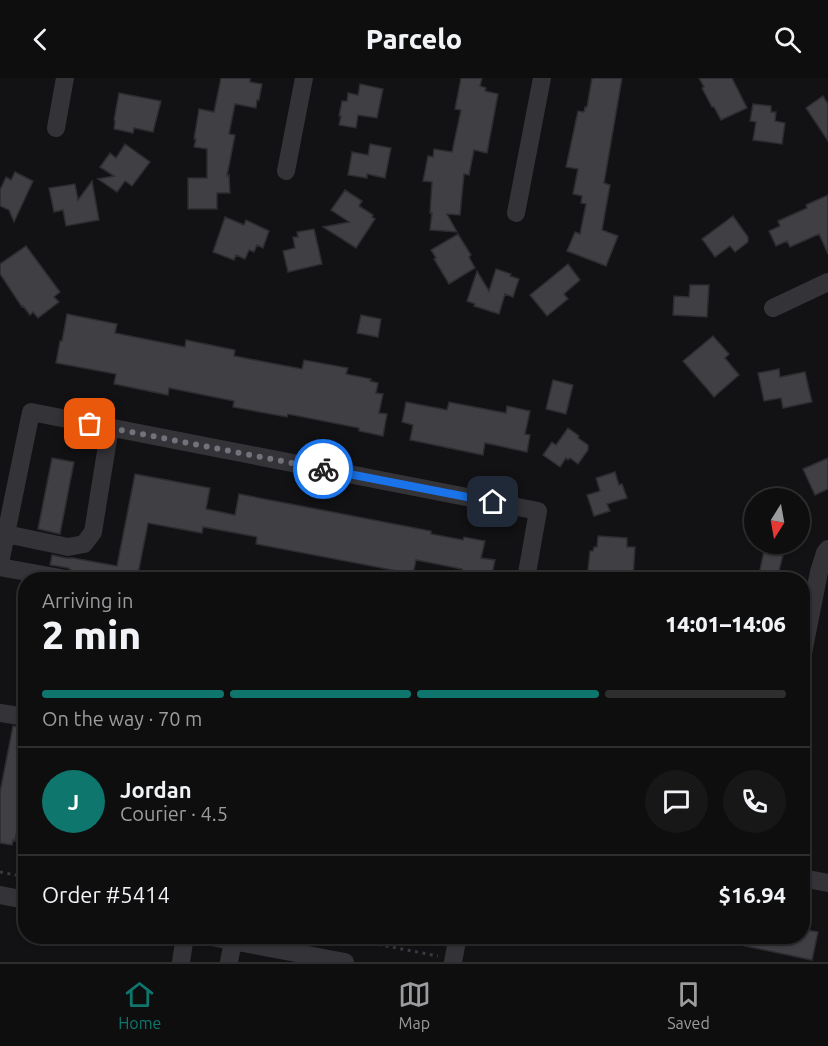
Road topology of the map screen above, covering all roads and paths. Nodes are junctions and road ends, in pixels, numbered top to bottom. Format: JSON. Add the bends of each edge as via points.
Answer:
{"nodes":[{"id":1,"x":64,"y":78,"type":"edge"},
{"id":2,"x":304,"y":78,"type":"edge"},
{"id":3,"x":542,"y":78,"type":"edge"},
{"id":4,"x":56,"y":128,"type":"dead end"},
{"id":5,"x":286,"y":171,"type":"dead end"},
{"id":6,"x":516,"y":213,"type":"dead end"},
{"id":7,"x":828,"y":282,"type":"edge"},
{"id":8,"x":773,"y":308,"type":"dead end"},
{"id":9,"x":110,"y":427,"type":"junction"},
{"id":10,"x":6,"y":534,"type":"junction"},
{"id":11,"x":828,"y":549,"type":"edge"},
{"id":12,"x":0,"y":565,"type":"edge"},
{"id":13,"x":33,"y":572,"type":"edge"},
{"id":14,"x":527,"y":572,"type":"edge"},
{"id":15,"x":810,"y":618,"type":"edge"},
{"id":16,"x":0,"y":713,"type":"edge"},
{"id":17,"x":18,"y":716,"type":"edge"},
{"id":18,"x":0,"y":872,"type":"edge"},
{"id":19,"x":18,"y":875,"type":"edge"},
{"id":20,"x":810,"y":880,"type":"edge"},
{"id":21,"x":828,"y":883,"type":"edge"},
{"id":22,"x":0,"y":895,"type":"edge"},
{"id":23,"x":18,"y":898,"type":"edge"},
{"id":24,"x":184,"y":944,"type":"edge"},
{"id":25,"x":232,"y":944,"type":"edge"},
{"id":26,"x":249,"y":944,"type":"edge"},
{"id":27,"x":374,"y":944,"type":"edge"},
{"id":28,"x":457,"y":944,"type":"edge"},
{"id":29,"x":454,"y":960,"type":"edge"},
{"id":30,"x":181,"y":962,"type":"edge"},
{"id":31,"x":229,"y":962,"type":"edge"},
{"id":32,"x":345,"y":962,"type":"edge"}],
"edges":[{"from":1,"to":4,"type":"street"},
{"from":2,"to":5,"type":"street"},
{"from":3,"to":6,"type":"street"},
{"from":7,"to":8,"type":"street"},
{"from":9,"to":10,"type":"street","via":[[93,532],[84,544],[68,547]]},
{"from":9,"to":10,"type":"street","via":[[31,412]]},
{"from":9,"to":14,"type":"street","via":[[538,511]]},
{"from":10,"to":12,"type":"street"},
{"from":11,"to":15,"type":"street"},
{"from":12,"to":13,"type":"street"},
{"from":16,"to":17,"type":"street"},
{"from":18,"to":19,"type":"path"},
{"from":20,"to":21,"type":"street"},
{"from":22,"to":23,"type":"street"},
{"from":24,"to":30,"type":"street"},
{"from":25,"to":31,"type":"street"},
{"from":26,"to":32,"type":"street"},
{"from":27,"to":29,"type":"path"},
{"from":28,"to":29,"type":"street"}]}
